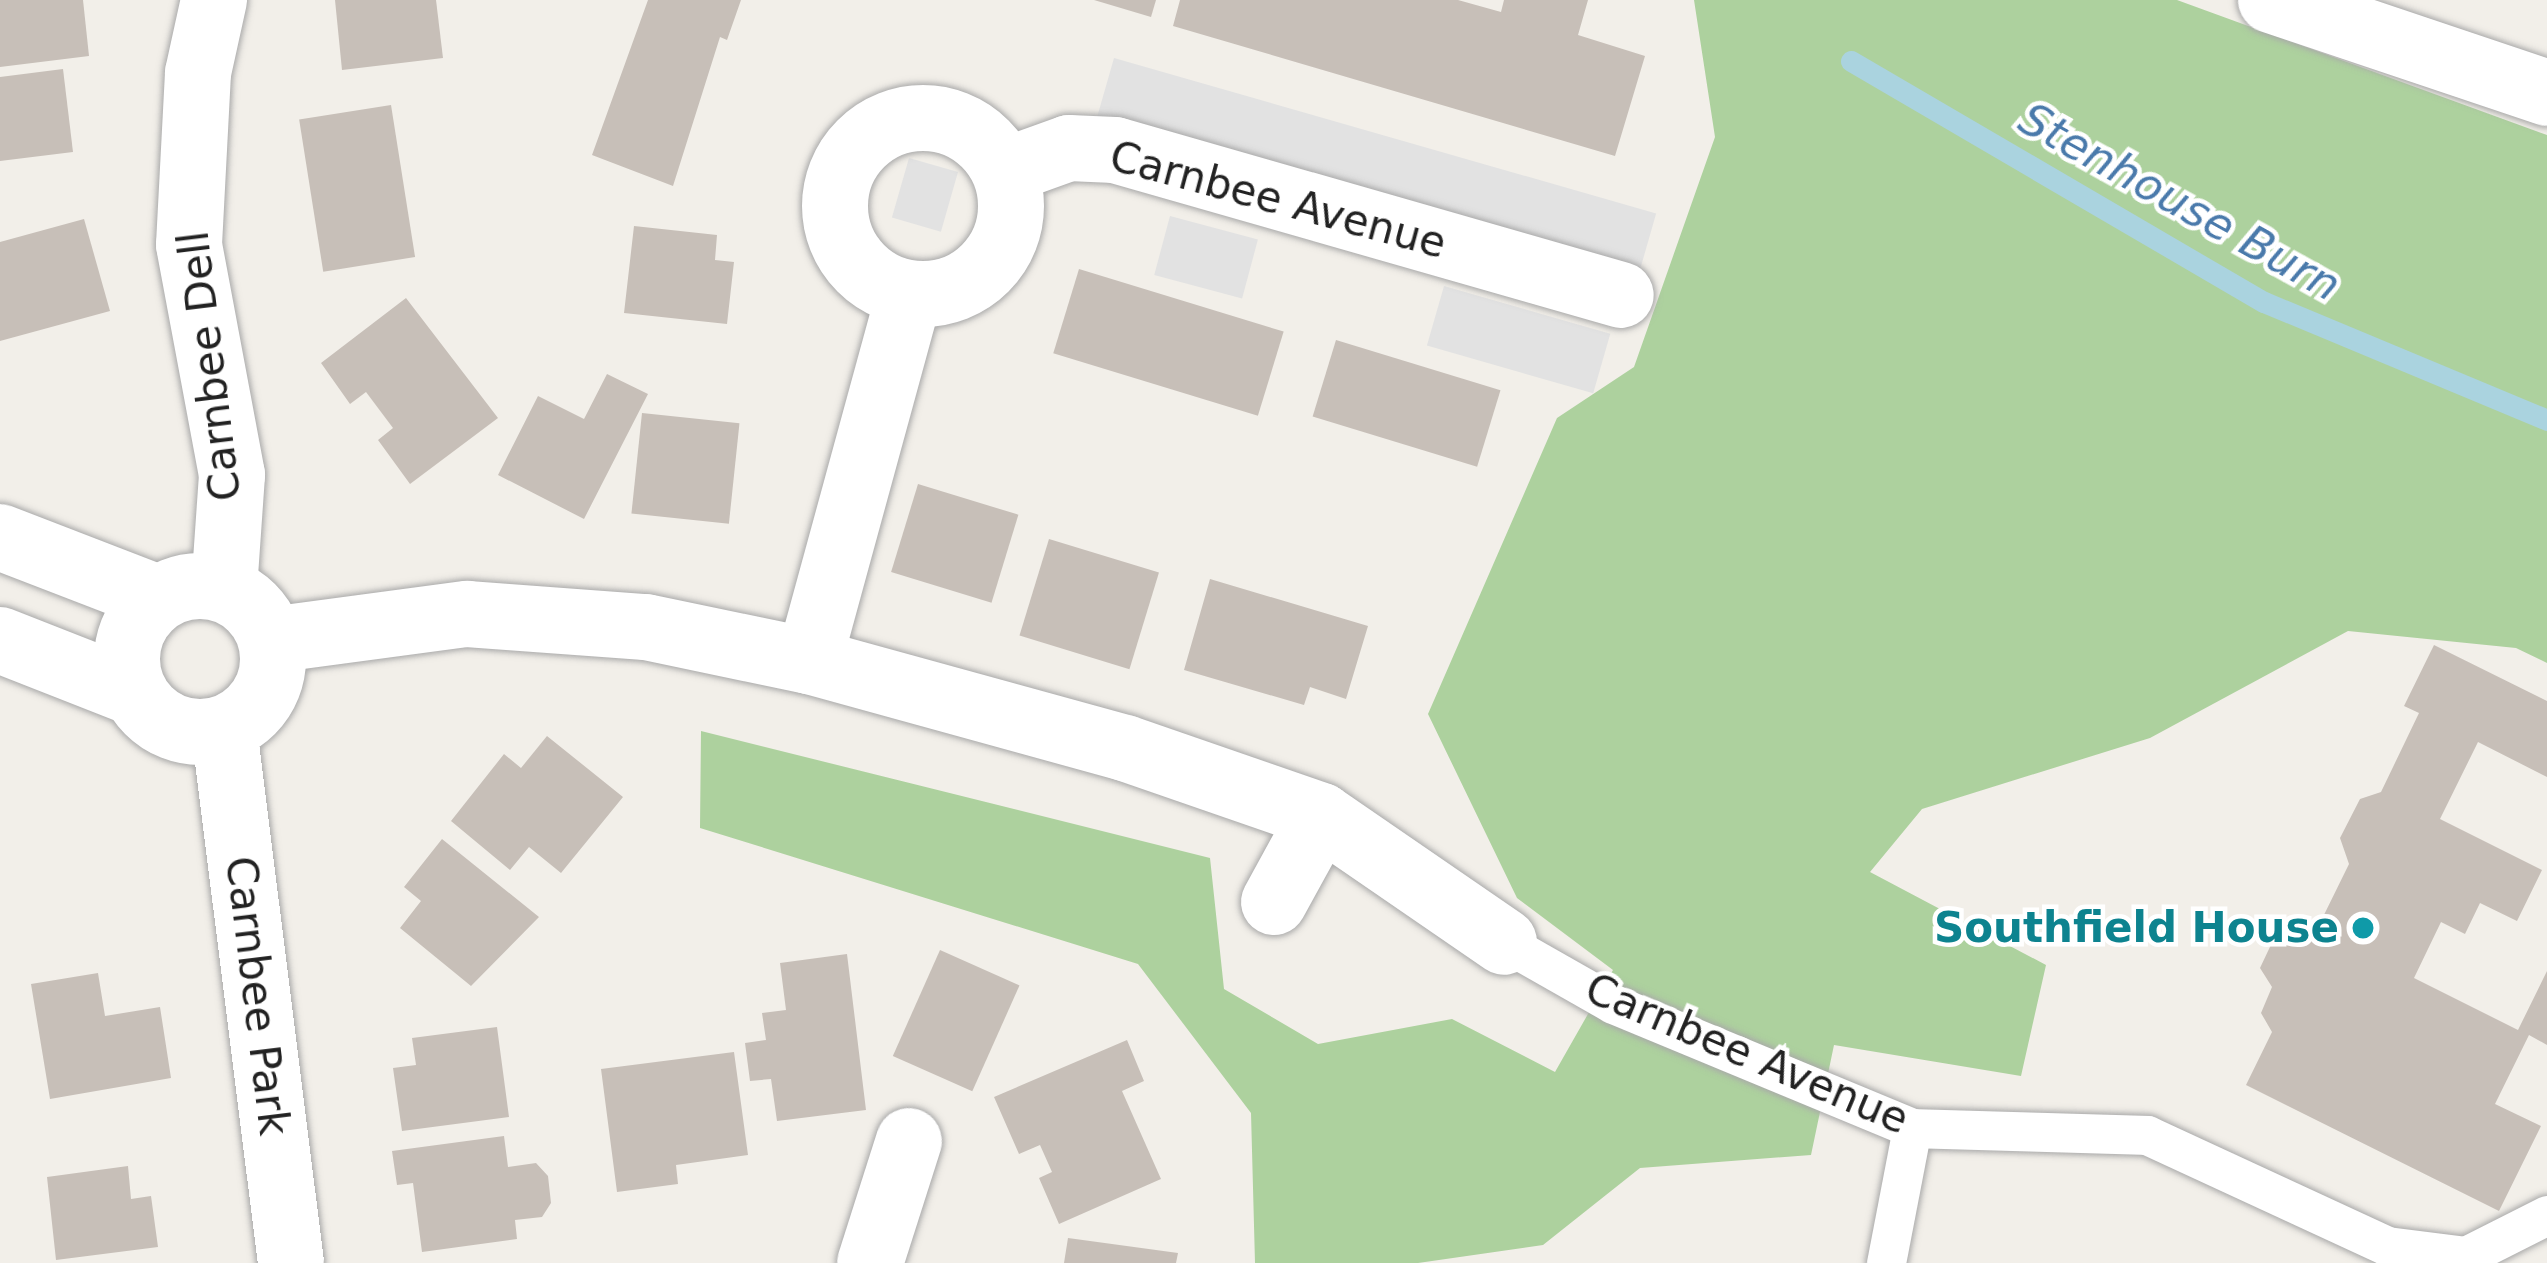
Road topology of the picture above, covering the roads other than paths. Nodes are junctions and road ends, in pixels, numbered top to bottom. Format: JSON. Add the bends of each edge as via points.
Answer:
{"nodes":[{"id":1,"x":214,"y":0,"type":"edge"},
{"id":2,"x":2271,"y":0,"type":"edge"},
{"id":3,"x":2547,"y":93,"type":"edge"},
{"id":4,"x":1005,"y":172,"type":"junction"},
{"id":5,"x":909,"y":295,"type":"junction"},
{"id":6,"x":1621,"y":295,"type":"dead end"},
{"id":7,"x":0,"y":536,"type":"edge"},
{"id":8,"x":224,"y":589,"type":"junction"},
{"id":9,"x":158,"y":598,"type":"junction"},
{"id":10,"x":0,"y":640,"type":"edge"},
{"id":11,"x":271,"y":640,"type":"junction"},
{"id":12,"x":809,"y":662,"type":"junction"},
{"id":13,"x":135,"y":693,"type":"junction"},
{"id":14,"x":224,"y":729,"type":"junction"},
{"id":15,"x":1321,"y":816,"type":"junction"},
{"id":16,"x":1274,"y":902,"type":"dead end"},
{"id":17,"x":1504,"y":942,"type":"joint"},
{"id":18,"x":1912,"y":1128,"type":"junction"},
{"id":19,"x":909,"y":1141,"type":"dead end"},
{"id":20,"x":2547,"y":1216,"type":"edge"},
{"id":21,"x":291,"y":1263,"type":"edge"},
{"id":22,"x":870,"y":1263,"type":"edge"},
{"id":23,"x":1886,"y":1263,"type":"edge"}],
"edges":[{"from":1,"to":8,"type":"street","name":"Carnbee Dell","via":[[197,74],[189,245],[232,475]]},
{"from":2,"to":3,"type":"street"},
{"from":4,"to":5,"type":"street","via":[[1010,224],[985,271],[962,286]]},
{"from":4,"to":5,"type":"street","via":[[964,127],[934,118],[903,120],[852,152],[833,209],[841,240],[880,285]]},
{"from":4,"to":6,"type":"street","name":"Carnbee Avenue","via":[[1070,148],[1115,150]]},
{"from":5,"to":12,"type":"street"},
{"from":7,"to":9,"type":"street"},
{"from":8,"to":9,"type":"street","via":[[179,588]]},
{"from":8,"to":11,"type":"street","via":[[254,609]]},
{"from":9,"to":13,"type":"street","via":[[127,652]]},
{"from":10,"to":13,"type":"street"},
{"from":11,"to":12,"type":"street","name":"Carnbee Avenue","via":[[467,614],[646,627]]},
{"from":11,"to":14,"type":"street","via":[[274,661],[260,703]]},
{"from":12,"to":15,"type":"street","name":"Carnbee Avenue","via":[[1126,748]]},
{"from":13,"to":14,"type":"street","via":[[164,723]]},
{"from":14,"to":21,"type":"street","name":"Carnbee Park"},
{"from":15,"to":16,"type":"street"},
{"from":15,"to":17,"type":"street","name":"Carnbee Avenue"},
{"from":17,"to":18,"type":"lane","name":"Carnbee Avenue","via":[[1613,1004]]},
{"from":18,"to":20,"type":"lane","name":"Carnbee Avenue","via":[[2147,1135],[2387,1246],[2466,1256]]},
{"from":18,"to":23,"type":"lane"},
{"from":19,"to":22,"type":"street"}]}
